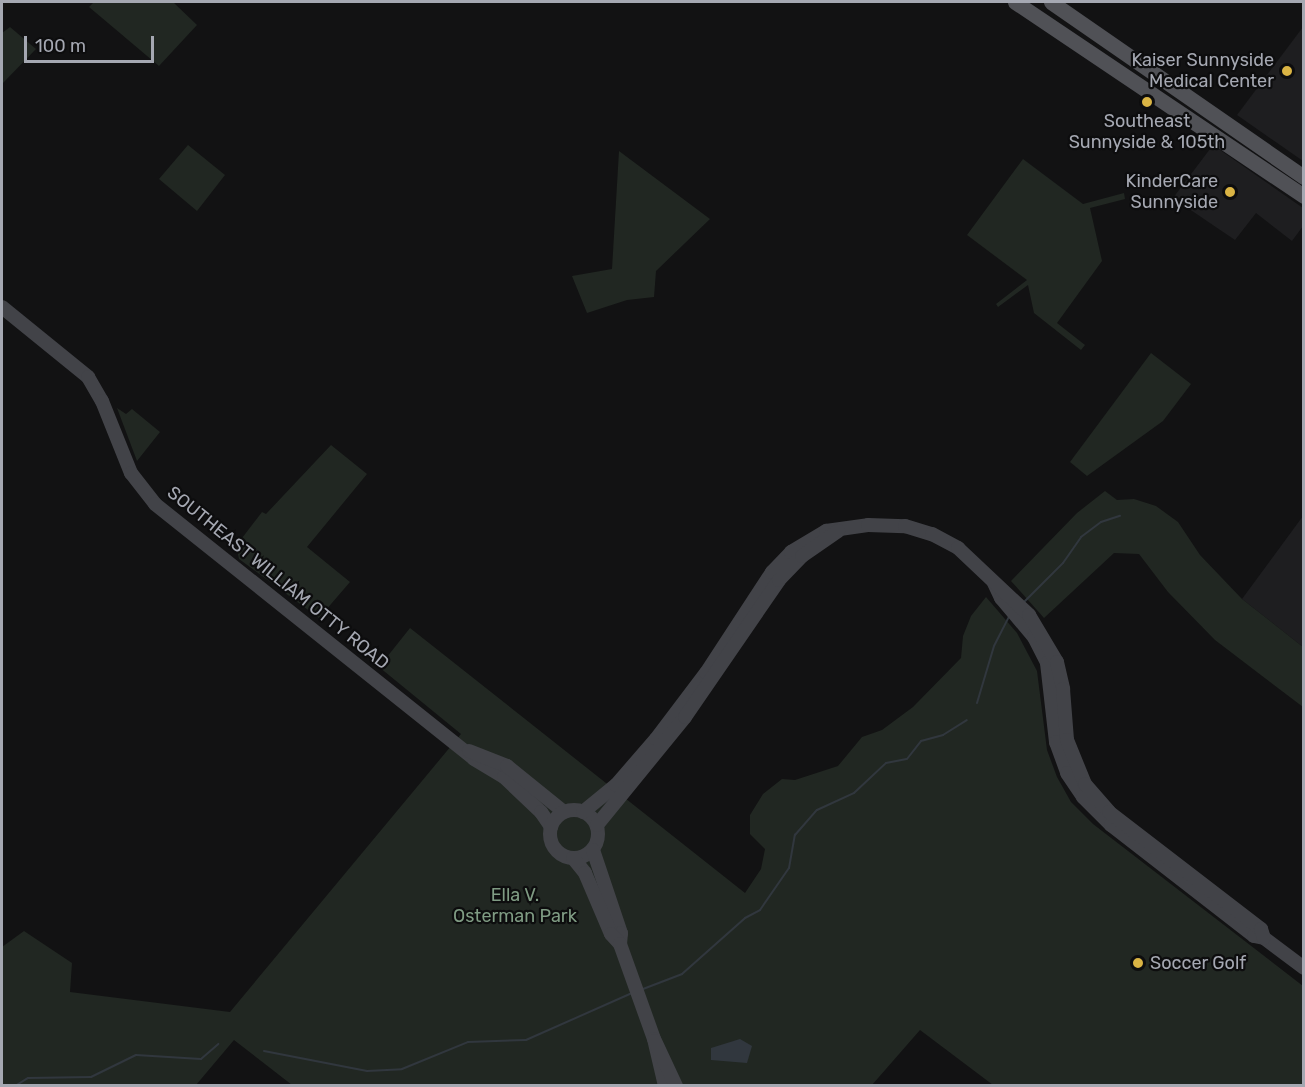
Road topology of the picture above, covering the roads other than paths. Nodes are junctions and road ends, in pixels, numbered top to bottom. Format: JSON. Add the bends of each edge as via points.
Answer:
{"nodes":[{"id":1,"x":1015,"y":2,"type":"edge"},
{"id":2,"x":1051,"y":2,"type":"edge"},
{"id":3,"x":1056,"y":32,"type":"junction"},
{"id":4,"x":1103,"y":40,"type":"junction"},
{"id":5,"x":1304,"y":177,"type":"edge"},
{"id":6,"x":1304,"y":196,"type":"edge"},
{"id":7,"x":2,"y":307,"type":"edge"},
{"id":8,"x":838,"y":531,"type":"junction"},
{"id":9,"x":467,"y":751,"type":"junction"},
{"id":10,"x":564,"y":812,"type":"junction"},
{"id":11,"x":583,"y":812,"type":"junction"},
{"id":12,"x":597,"y":825,"type":"junction"},
{"id":13,"x":551,"y":827,"type":"junction"},
{"id":14,"x":593,"y":850,"type":"junction"},
{"id":15,"x":573,"y":858,"type":"junction"},
{"id":16,"x":620,"y":944,"type":"junction"},
{"id":17,"x":1304,"y":968,"type":"edge"},
{"id":18,"x":654,"y":1039,"type":"junction"},
{"id":19,"x":665,"y":1086,"type":"edge"},
{"id":20,"x":676,"y":1086,"type":"edge"}],
"edges":[{"from":1,"to":3,"type":"main road"},
{"from":2,"to":4,"type":"main road"},
{"from":3,"to":4,"type":"main road","via":[[1066,27],[1086,39]]},
{"from":3,"to":6,"type":"main road"},
{"from":4,"to":5,"type":"main road"},
{"from":7,"to":9,"type":"street","name":"SOUTHEAST WILLIAM OTTY ROAD","via":[[87,377],[102,401],[131,473],[155,504]]},
{"from":8,"to":11,"type":"street","via":[[826,531],[808,540],[772,572],[656,739],[616,785]]},
{"from":8,"to":12,"type":"street","via":[[802,556],[779,580],[685,717]]},
{"from":8,"to":17,"type":"street","via":[[868,525],[917,529],[958,548],[1008,592],[1057,662],[1067,740],[1077,772],[1089,789],[1110,812],[1261,929],[1264,938]]},
{"from":9,"to":10,"type":"street","name":"SOUTHEAST WILLIAM OTTY ROAD","via":[[507,766]]},
{"from":9,"to":13,"type":"street","name":"SOUTHEAST WILLIAM OTTY ROAD","via":[[515,785]]},
{"from":10,"to":11,"type":"street"},
{"from":10,"to":13,"type":"street"},
{"from":11,"to":12,"type":"street"},
{"from":12,"to":14,"type":"street","via":[[599,832]]},
{"from":13,"to":15,"type":"street","via":[[553,845]]},
{"from":14,"to":15,"type":"street"},
{"from":14,"to":16,"type":"street","via":[[621,933]]},
{"from":15,"to":16,"type":"street","via":[[585,873],[611,934]]},
{"from":16,"to":18,"type":"street"},
{"from":18,"to":19,"type":"street"},
{"from":18,"to":20,"type":"street","via":[[664,1053]]}]}
